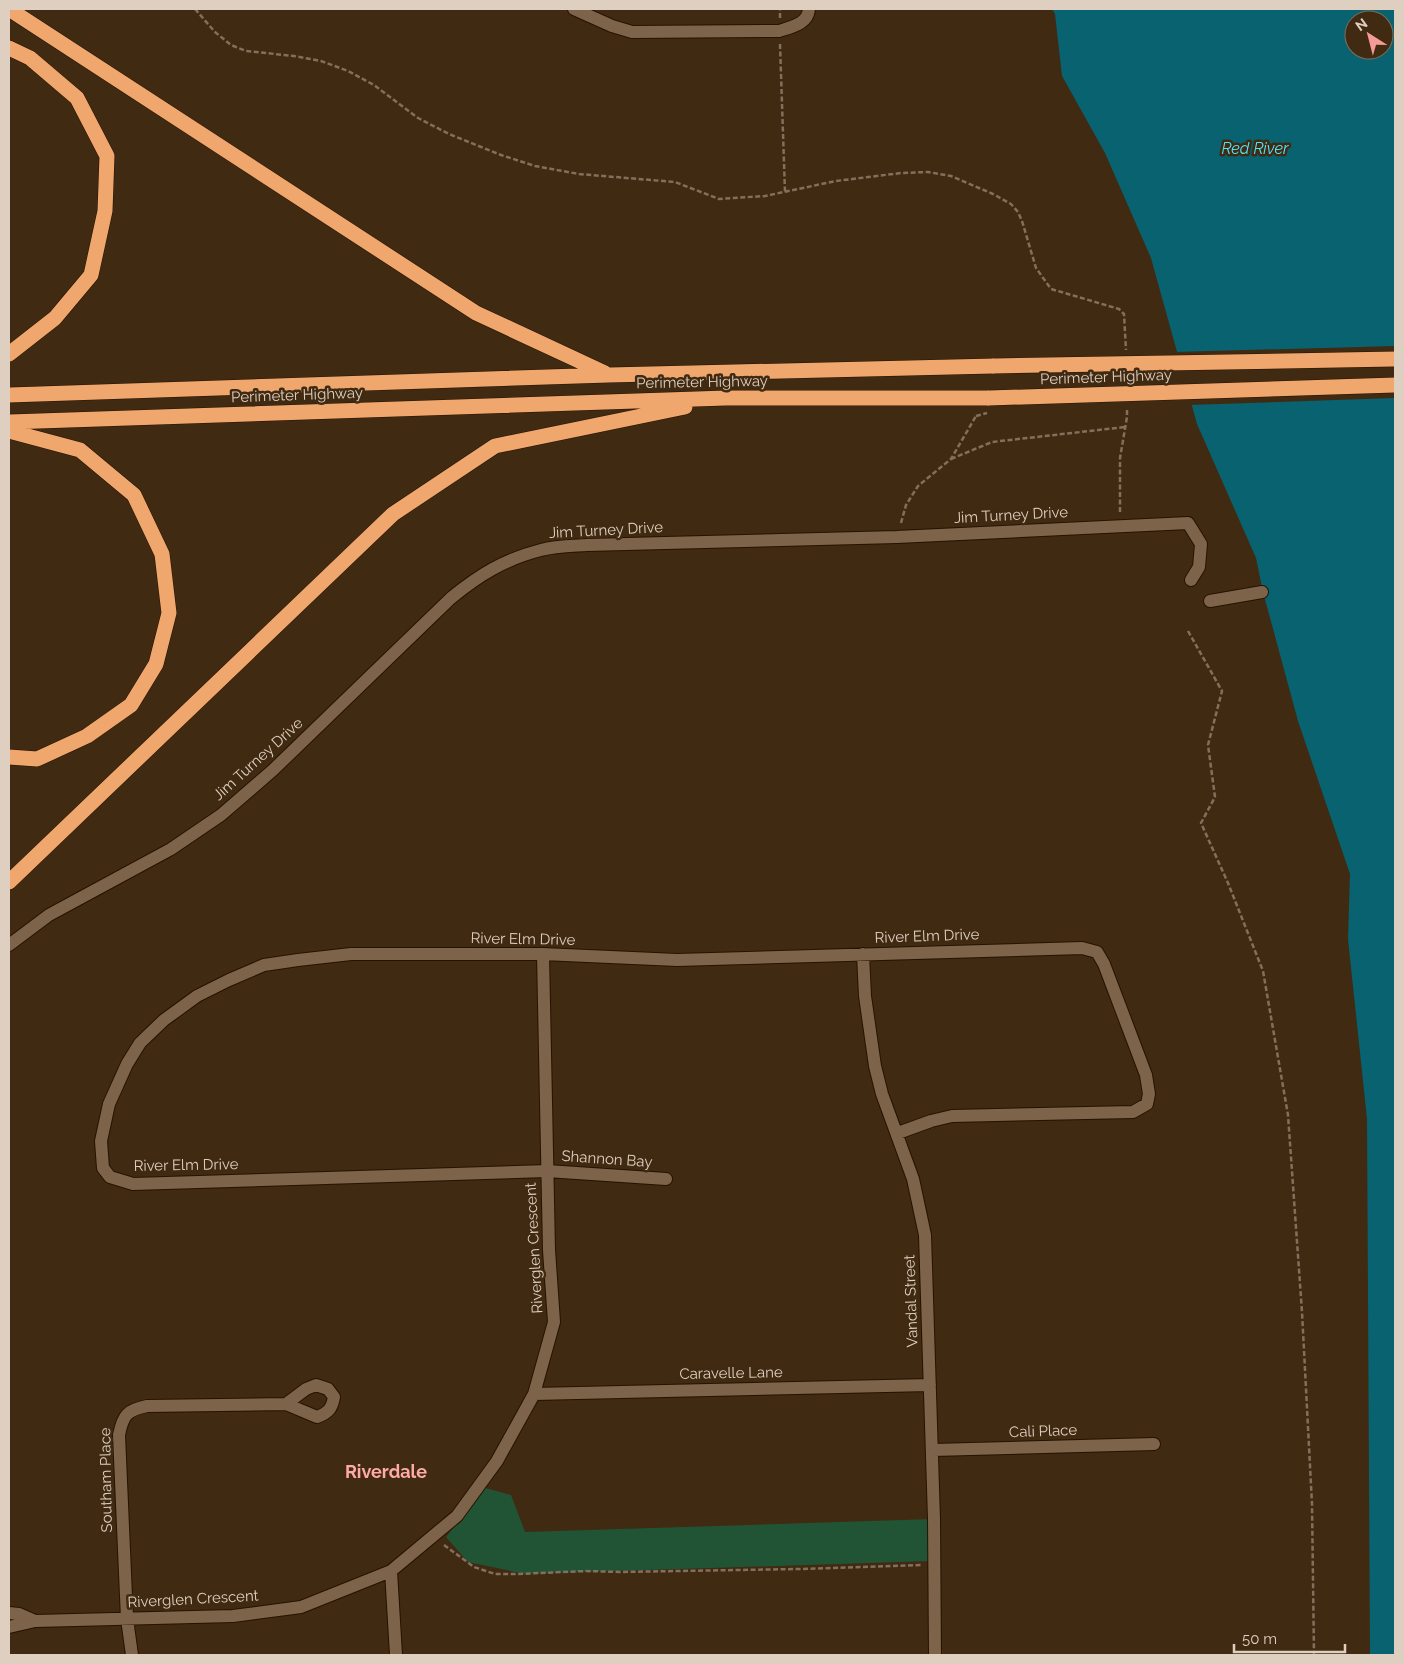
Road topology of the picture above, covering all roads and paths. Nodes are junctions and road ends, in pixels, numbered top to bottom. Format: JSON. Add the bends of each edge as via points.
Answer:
{"nodes":[{"id":1,"x":9,"y":9,"type":"edge"},
{"id":2,"x":194,"y":9,"type":"edge"},
{"id":3,"x":574,"y":9,"type":"edge"},
{"id":4,"x":780,"y":9,"type":"edge"},
{"id":5,"x":809,"y":9,"type":"edge"},
{"id":6,"x":779,"y":31,"type":"junction"},
{"id":7,"x":9,"y":48,"type":"edge"},
{"id":8,"x":785,"y":192,"type":"junction"},
{"id":9,"x":9,"y":354,"type":"edge"},
{"id":10,"x":1126,"y":358,"type":"dead end"},
{"id":11,"x":1395,"y":359,"type":"edge"},
{"id":12,"x":609,"y":375,"type":"junction"},
{"id":13,"x":1395,"y":385,"type":"edge"},
{"id":14,"x":9,"y":395,"type":"edge"},
{"id":15,"x":726,"y":398,"type":"junction"},
{"id":16,"x":1127,"y":401,"type":"dead end"},
{"id":17,"x":976,"y":416,"type":"dead end"},
{"id":18,"x":9,"y":422,"type":"edge"},
{"id":19,"x":1125,"y":427,"type":"junction"},
{"id":20,"x":9,"y":431,"type":"edge"},
{"id":21,"x":951,"y":459,"type":"junction"},
{"id":22,"x":1120,"y":526,"type":"junction"},
{"id":23,"x":897,"y":537,"type":"junction"},
{"id":24,"x":1191,"y":580,"type":"dead end"},
{"id":25,"x":1262,"y":592,"type":"dead end"},
{"id":26,"x":1210,"y":601,"type":"dead end"},
{"id":27,"x":1188,"y":631,"type":"dead end"},
{"id":28,"x":9,"y":757,"type":"edge"},
{"id":29,"x":9,"y":882,"type":"edge"},
{"id":30,"x":9,"y":945,"type":"edge"},
{"id":31,"x":543,"y":954,"type":"junction"},
{"id":32,"x":863,"y":954,"type":"junction"},
{"id":33,"x":898,"y":1133,"type":"junction"},
{"id":34,"x":547,"y":1171,"type":"junction"},
{"id":35,"x":666,"y":1179,"type":"dead end"},
{"id":36,"x":930,"y":1385,"type":"junction"},
{"id":37,"x":534,"y":1394,"type":"junction"},
{"id":38,"x":286,"y":1404,"type":"dead end"},
{"id":39,"x":1154,"y":1444,"type":"dead end"},
{"id":40,"x":933,"y":1450,"type":"junction"},
{"id":41,"x":435,"y":1534,"type":"junction"},
{"id":42,"x":935,"y":1565,"type":"junction"},
{"id":43,"x":391,"y":1571,"type":"junction"},
{"id":44,"x":9,"y":1613,"type":"edge"},
{"id":45,"x":127,"y":1619,"type":"junction"},
{"id":46,"x":35,"y":1621,"type":"junction"},
{"id":47,"x":9,"y":1627,"type":"edge"},
{"id":48,"x":132,"y":1655,"type":"edge"},
{"id":49,"x":396,"y":1655,"type":"edge"},
{"id":50,"x":935,"y":1655,"type":"edge"},
{"id":51,"x":1314,"y":1655,"type":"edge"}],
"edges":[{"from":1,"to":12,"type":"highway","via":[[476,313]]},
{"from":2,"to":8,"type":"path","via":[[231,45],[320,61],[348,71],[374,85],[418,118],[449,134],[535,166],[579,174],[675,182],[719,199]]},
{"from":3,"to":6,"type":"street","via":[[632,32]]},
{"from":4,"to":6,"type":"path"},
{"from":5,"to":6,"type":"street","via":[[802,22]]},
{"from":6,"to":8,"type":"path"},
{"from":7,"to":9,"type":"highway","via":[[30,58],[77,98],[106,156],[106,211],[91,275],[55,318]]},
{"from":8,"to":10,"type":"path","via":[[836,181],[928,172],[952,176],[993,194],[1018,212],[1036,268],[1051,289],[1119,309],[1124,314]]},
{"from":11,"to":12,"type":"highway","name":"Perimeter Highway","bridge":true},
{"from":12,"to":14,"type":"highway","name":"Perimeter Highway"},
{"from":13,"to":15,"type":"highway","name":"Perimeter Highway","bridge":true,"via":[[990,398]]},
{"from":15,"to":18,"type":"highway","name":"Perimeter Highway"},
{"from":15,"to":29,"type":"highway","via":[[495,446],[401,508]]},
{"from":16,"to":19,"type":"path"},
{"from":17,"to":21,"type":"path"},
{"from":19,"to":21,"type":"path","via":[[992,442]]},
{"from":19,"to":22,"type":"path","via":[[1120,458]]},
{"from":20,"to":28,"type":"highway","via":[[80,450],[134,495],[162,554],[169,613],[156,664],[131,705],[87,736],[37,759]]},
{"from":21,"to":23,"type":"path","via":[[918,486],[906,505]]},
{"from":22,"to":23,"type":"street","name":"Jim Turney Drive"},
{"from":22,"to":24,"type":"street","name":"Jim Turney Drive","via":[[1188,523],[1201,544],[1199,567]]},
{"from":23,"to":30,"type":"street","name":"Jim Turney Drive","via":[[587,545],[543,549],[501,563],[451,598],[273,770],[221,815],[172,850],[49,915]]},
{"from":25,"to":26,"type":"street"},
{"from":27,"to":51,"type":"path","via":[[1222,691],[1208,745],[1215,797],[1201,823],[1263,971],[1288,1114],[1312,1504]]},
{"from":31,"to":32,"type":"street","name":"River Elm Drive","via":[[677,960]]},
{"from":31,"to":34,"type":"street","name":"Riverglen Crescent"},
{"from":31,"to":34,"type":"street","name":"River Elm Drive","via":[[351,954],[264,966],[229,980],[196,996],[140,1043],[109,1104],[101,1141],[103,1168],[110,1177],[133,1184]]},
{"from":32,"to":33,"type":"street","name":"Vandal Street","via":[[875,1066]]},
{"from":32,"to":33,"type":"street","name":"River Elm Drive","via":[[1082,948],[1097,952],[1146,1075],[1147,1104],[1133,1112],[952,1116]]},
{"from":33,"to":36,"type":"street","name":"Vandal Street","via":[[914,1179],[925,1235]]},
{"from":34,"to":35,"type":"street","name":"Shannon Bay"},
{"from":34,"to":37,"type":"street","name":"Riverglen Crescent","via":[[554,1322]]},
{"from":36,"to":37,"type":"street","name":"Caravelle Lane"},
{"from":36,"to":40,"type":"street","name":"Vandal Street"},
{"from":37,"to":41,"type":"street","name":"Riverglen Crescent","via":[[496,1461],[457,1516]]},
{"from":38,"to":45,"type":"street","name":"Southam Place","via":[[147,1406],[133,1409],[122,1420],[119,1435]]},
{"from":39,"to":40,"type":"street","name":"Cali Place"},
{"from":40,"to":42,"type":"street","name":"Vandal Street"},
{"from":41,"to":42,"type":"path","via":[[444,1545],[474,1567],[495,1574]]},
{"from":41,"to":43,"type":"street","name":"Riverglen Crescent"},
{"from":42,"to":50,"type":"street","name":"Vandal Street"},
{"from":43,"to":45,"type":"street","name":"Riverglen Crescent","via":[[301,1607],[233,1616]]},
{"from":43,"to":49,"type":"street"},
{"from":44,"to":46,"type":"street","name":"Riverglen Crescent"},
{"from":45,"to":46,"type":"street","name":"Riverglen Crescent"},
{"from":45,"to":48,"type":"street","name":"Southam Place"},
{"from":46,"to":47,"type":"street","name":"Riverglen Crescent"}]}
